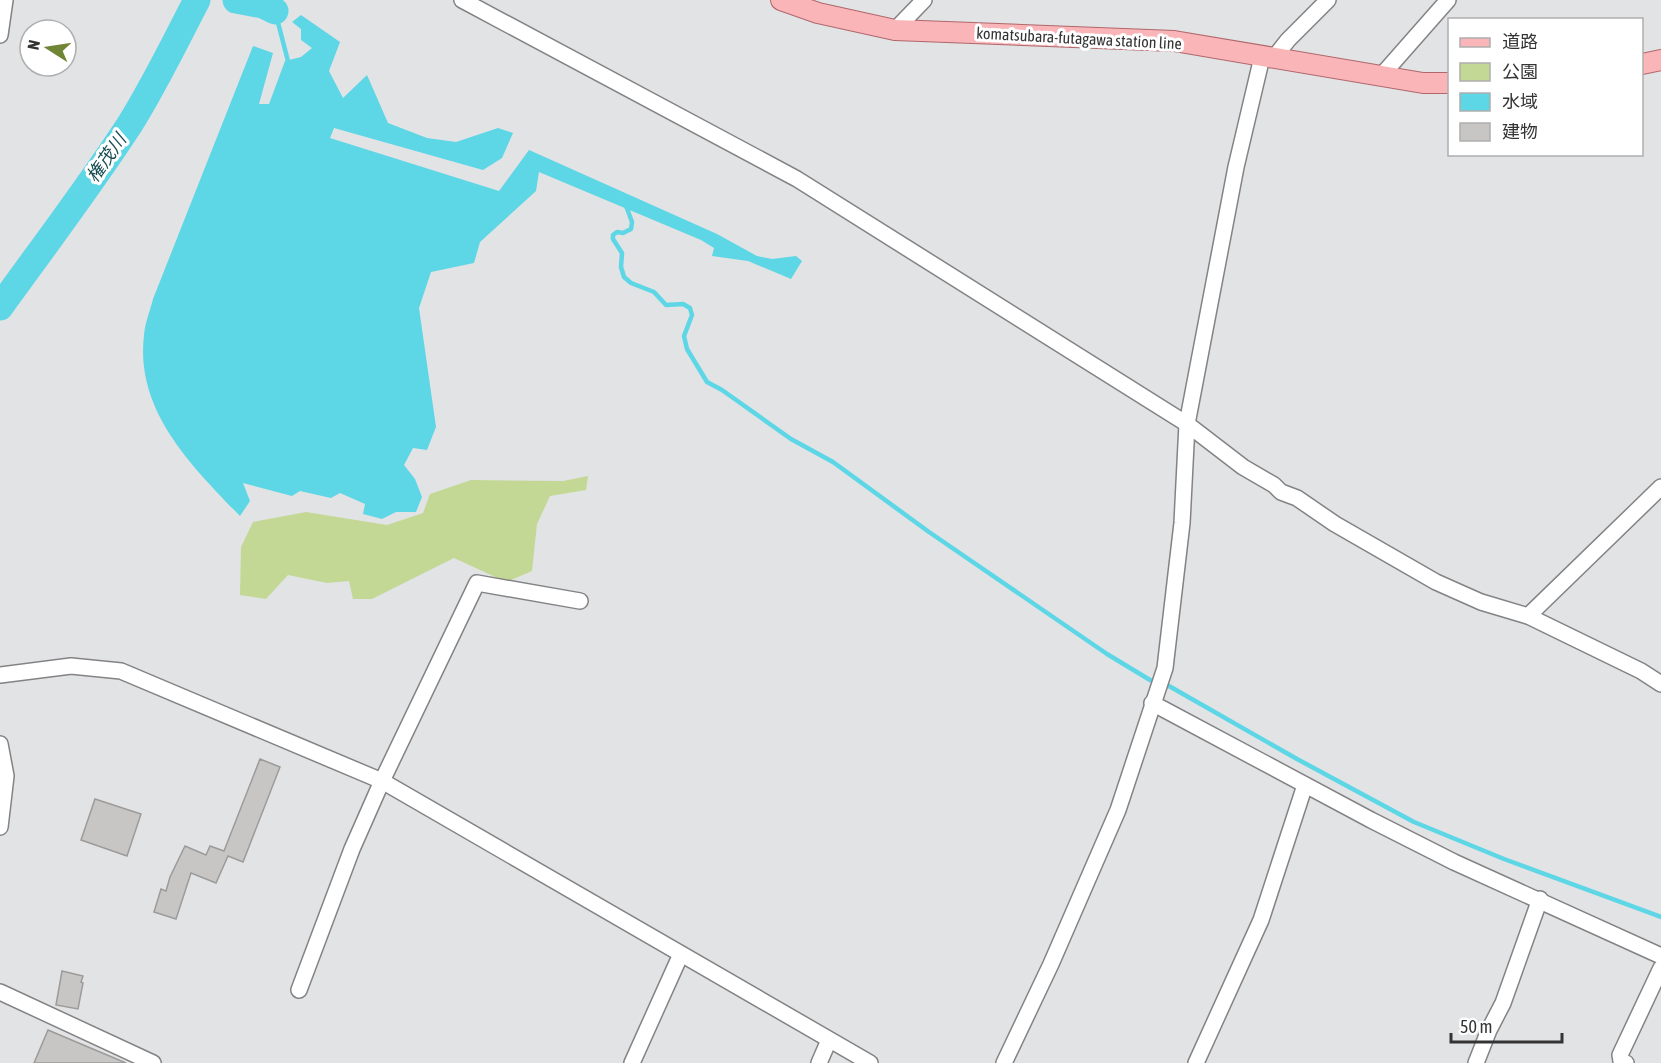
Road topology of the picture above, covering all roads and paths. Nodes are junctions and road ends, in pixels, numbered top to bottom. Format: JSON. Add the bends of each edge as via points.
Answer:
{"nodes":[{"id":1,"x":5,"y":0,"type":"edge"},
{"id":2,"x":462,"y":0,"type":"edge"},
{"id":3,"x":781,"y":0,"type":"edge"},
{"id":4,"x":924,"y":0,"type":"edge"},
{"id":5,"x":1328,"y":0,"type":"edge"},
{"id":6,"x":1448,"y":0,"type":"edge"},
{"id":7,"x":895,"y":30,"type":"junction"},
{"id":8,"x":0,"y":35,"type":"edge"},
{"id":9,"x":1267,"y":58,"type":"junction"},
{"id":10,"x":1661,"y":60,"type":"edge"},
{"id":11,"x":1643,"y":64,"type":"edge"},
{"id":12,"x":1382,"y":75,"type":"junction"},
{"id":13,"x":1448,"y":83,"type":"edge"},
{"id":14,"x":1187,"y":424,"type":"junction"},
{"id":15,"x":1661,"y":487,"type":"edge"},
{"id":16,"x":580,"y":601,"type":"dead end"},
{"id":17,"x":1528,"y":616,"type":"junction"},
{"id":18,"x":0,"y":675,"type":"edge"},
{"id":19,"x":1661,"y":684,"type":"edge"},
{"id":20,"x":1153,"y":699,"type":"junction"},
{"id":21,"x":0,"y":744,"type":"edge"},
{"id":22,"x":382,"y":781,"type":"junction"},
{"id":23,"x":1305,"y":785,"type":"junction"},
{"id":24,"x":0,"y":827,"type":"edge"},
{"id":25,"x":1540,"y":899,"type":"junction"},
{"id":26,"x":681,"y":954,"type":"junction"},
{"id":27,"x":1661,"y":956,"type":"edge"},
{"id":28,"x":1661,"y":968,"type":"edge"},
{"id":29,"x":299,"y":990,"type":"dead end"},
{"id":30,"x":0,"y":992,"type":"edge"},
{"id":31,"x":829,"y":1040,"type":"junction"},
{"id":32,"x":149,"y":1062,"type":"edge"},
{"id":33,"x":632,"y":1063,"type":"edge"},
{"id":34,"x":819,"y":1063,"type":"edge"},
{"id":35,"x":870,"y":1063,"type":"edge"},
{"id":36,"x":1004,"y":1063,"type":"edge"},
{"id":37,"x":1196,"y":1063,"type":"edge"},
{"id":38,"x":1476,"y":1063,"type":"edge"},
{"id":39,"x":1626,"y":1063,"type":"edge"}],
"edges":[{"from":1,"to":8,"type":"street"},
{"from":2,"to":14,"type":"street","via":[[797,179]]},
{"from":3,"to":7,"type":"main road","name":"komatsubara-futagawa station line","via":[[818,14]]},
{"from":4,"to":7,"type":"street"},
{"from":5,"to":9,"type":"street"},
{"from":6,"to":12,"type":"street"},
{"from":7,"to":9,"type":"main road","name":"komatsubara-futagawa station line","via":[[1174,41]]},
{"from":9,"to":12,"type":"main road","name":"komatsubara-futagawa station line"},
{"from":9,"to":14,"type":"street","via":[[1236,167]]},
{"from":10,"to":11,"type":"main road"},
{"from":12,"to":13,"type":"main road","name":"komatsubara-futagawa station line","via":[[1423,84]]},
{"from":14,"to":17,"type":"street","via":[[1281,492],[1436,582],[1481,602]]},
{"from":14,"to":20,"type":"street","via":[[1182,523],[1165,668]]},
{"from":15,"to":17,"type":"street"},
{"from":16,"to":22,"type":"street","via":[[477,583]]},
{"from":17,"to":19,"type":"street"},
{"from":18,"to":22,"type":"street","via":[[71,666],[121,671]]},
{"from":20,"to":23,"type":"street"},
{"from":20,"to":36,"type":"street","via":[[1118,810]]},
{"from":21,"to":24,"type":"street","via":[[6,776]]},
{"from":22,"to":26,"type":"street"},
{"from":22,"to":29,"type":"street"},
{"from":23,"to":25,"type":"street","via":[[1454,862]]},
{"from":23,"to":37,"type":"street","via":[[1261,920]]},
{"from":25,"to":27,"type":"street"},
{"from":25,"to":38,"type":"street","via":[[1503,1003]]},
{"from":26,"to":31,"type":"street"},
{"from":26,"to":33,"type":"street"},
{"from":28,"to":39,"type":"street","via":[[1620,1055]]},
{"from":30,"to":32,"type":"street"},
{"from":31,"to":34,"type":"street"},
{"from":31,"to":35,"type":"street"}]}
